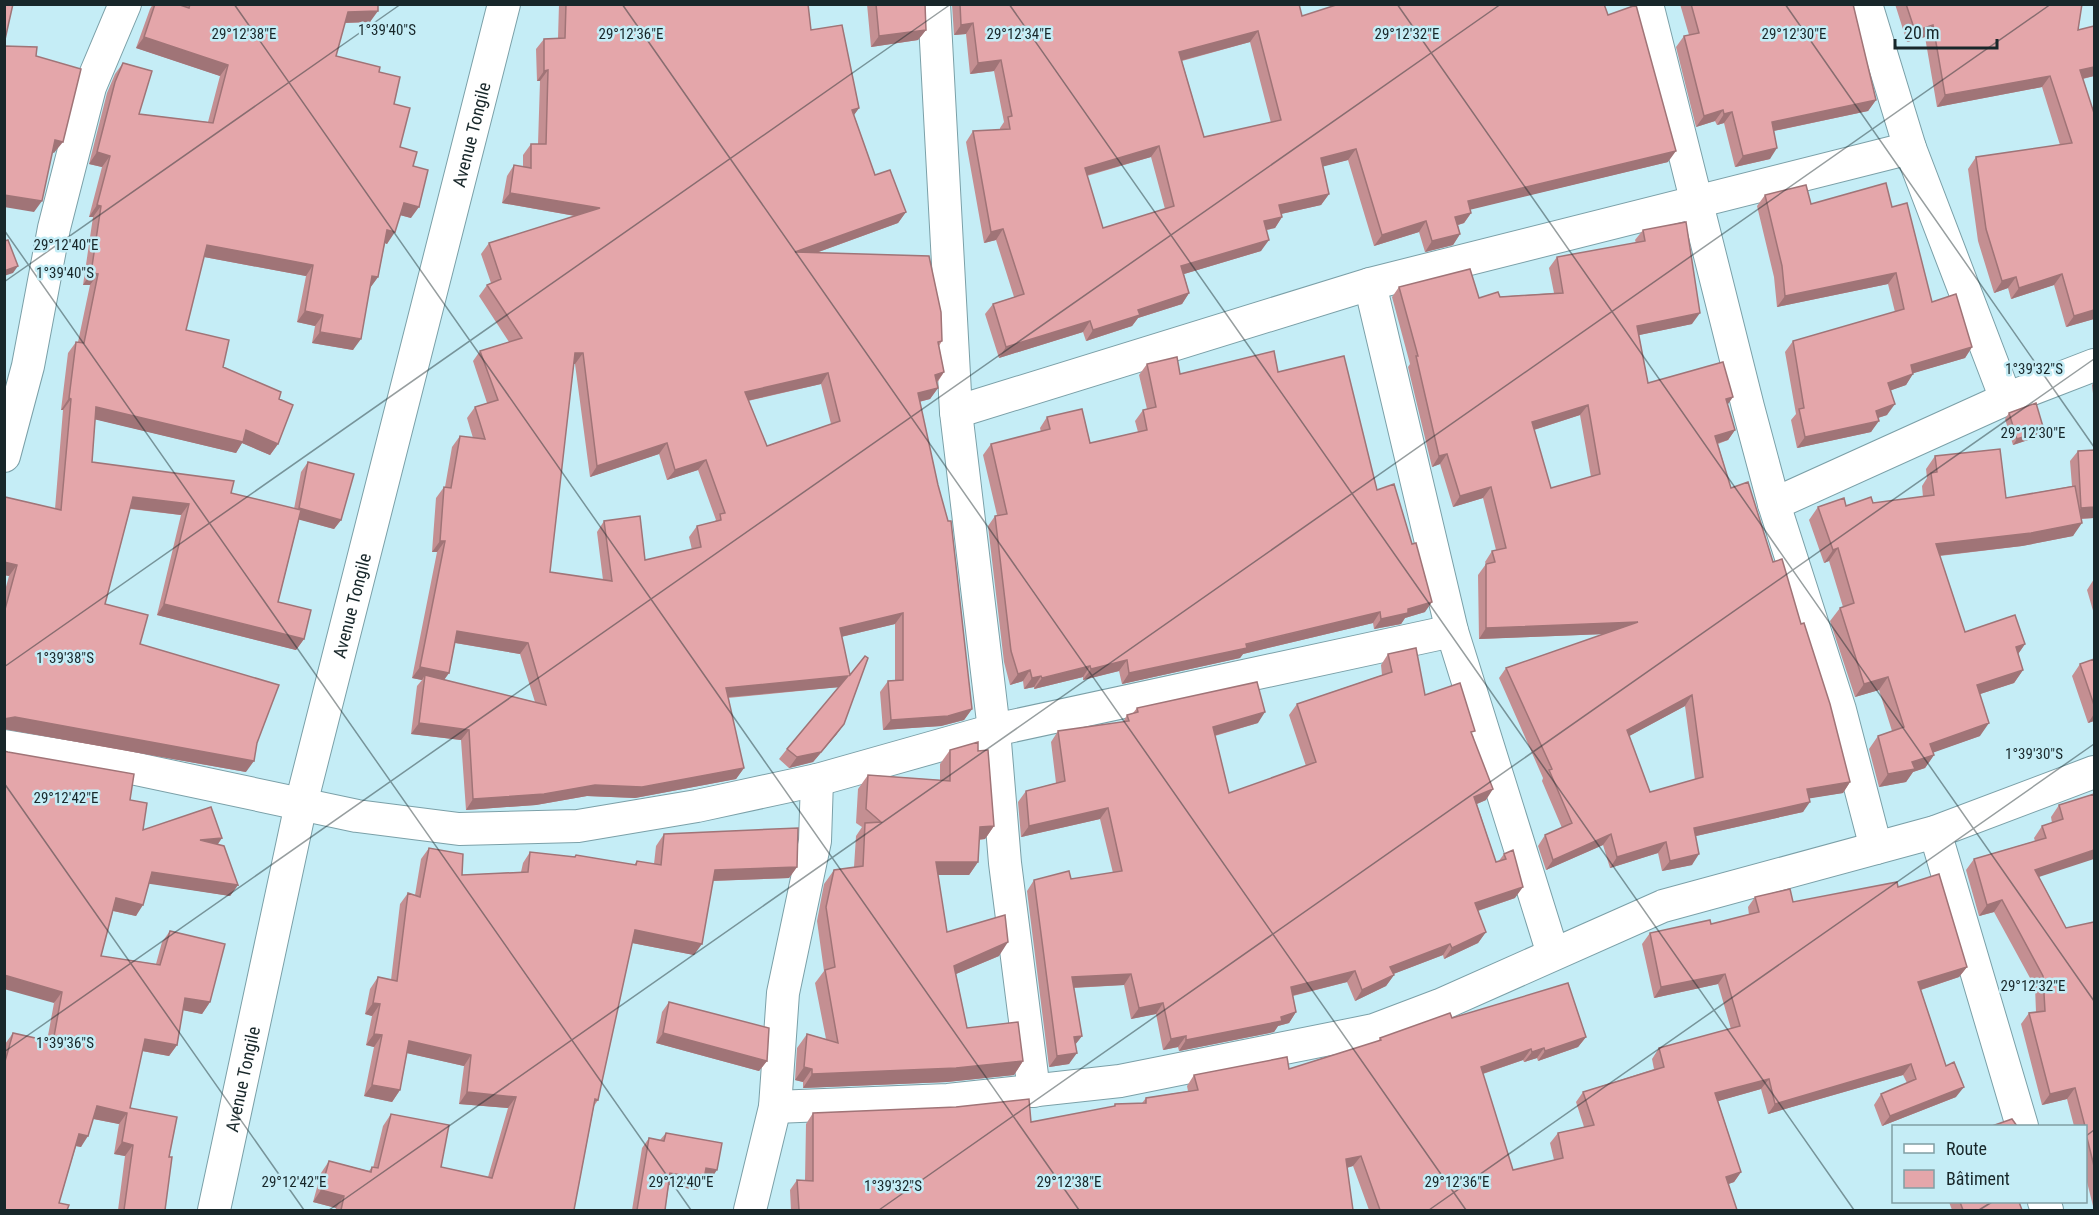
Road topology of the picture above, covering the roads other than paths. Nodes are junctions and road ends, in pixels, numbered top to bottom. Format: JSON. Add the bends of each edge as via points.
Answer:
{"nodes":[{"id":1,"x":125,"y":4,"type":"edge"},
{"id":2,"x":504,"y":4,"type":"edge"},
{"id":3,"x":934,"y":4,"type":"edge"},
{"id":4,"x":1647,"y":4,"type":"edge"},
{"id":5,"x":1866,"y":4,"type":"edge"},
{"id":6,"x":1910,"y":148,"type":"junction"},
{"id":7,"x":1695,"y":201,"type":"junction"},
{"id":8,"x":1370,"y":284,"type":"junction"},
{"id":9,"x":2094,"y":364,"type":"edge"},
{"id":10,"x":16,"y":369,"type":"edge"},
{"id":11,"x":2006,"y":399,"type":"junction"},
{"id":12,"x":956,"y":412,"type":"junction"},
{"id":13,"x":4,"y":456,"type":"edge"},
{"id":14,"x":1774,"y":504,"type":"junction"},
{"id":15,"x":1452,"y":631,"type":"junction"},
{"id":16,"x":994,"y":730,"type":"junction"},
{"id":17,"x":4,"y":746,"type":"edge"},
{"id":18,"x":2094,"y":772,"type":"edge"},
{"id":19,"x":817,"y":780,"type":"junction"},
{"id":20,"x":302,"y":804,"type":"junction"},
{"id":21,"x":1935,"y":832,"type":"junction"},
{"id":22,"x":1876,"y":848,"type":"junction"},
{"id":23,"x":1553,"y":954,"type":"junction"},
{"id":24,"x":1034,"y":1091,"type":"junction"},
{"id":25,"x":775,"y":1107,"type":"junction"},
{"id":26,"x":2022,"y":1125,"type":"edge"},
{"id":27,"x":214,"y":1210,"type":"edge"},
{"id":28,"x":750,"y":1210,"type":"edge"}],
"edges":[{"from":1,"to":10,"type":"street","via":[[90,87]]},
{"from":2,"to":20,"type":"street","name":"Avenue Tongile"},
{"from":3,"to":12,"type":"street"},
{"from":4,"to":7,"type":"street"},
{"from":5,"to":6,"type":"street"},
{"from":6,"to":7,"type":"street"},
{"from":6,"to":11,"type":"street"},
{"from":7,"to":8,"type":"street"},
{"from":7,"to":14,"type":"street"},
{"from":8,"to":12,"type":"street"},
{"from":8,"to":15,"type":"street"},
{"from":9,"to":11,"type":"street"},
{"from":10,"to":13,"type":"street"},
{"from":11,"to":14,"type":"street"},
{"from":12,"to":16,"type":"street"},
{"from":14,"to":22,"type":"street","via":[[1840,710]]},
{"from":15,"to":16,"type":"street"},
{"from":15,"to":23,"type":"street"},
{"from":16,"to":19,"type":"street"},
{"from":16,"to":24,"type":"street","via":[[1005,863]]},
{"from":17,"to":20,"type":"street","via":[[113,764]]},
{"from":18,"to":21,"type":"street"},
{"from":19,"to":20,"type":"street","via":[[578,826],[459,829],[357,816]]},
{"from":19,"to":25,"type":"street","via":[[815,841],[783,993]]},
{"from":20,"to":27,"type":"street","name":"Avenue Tongile"},
{"from":21,"to":22,"type":"street"},
{"from":21,"to":26,"type":"street"},
{"from":22,"to":23,"type":"street","via":[[1663,906]]},
{"from":23,"to":24,"type":"street","via":[[1374,1030],[1120,1081]]},
{"from":24,"to":25,"type":"street","via":[[948,1100]]},
{"from":25,"to":28,"type":"street"}]}
